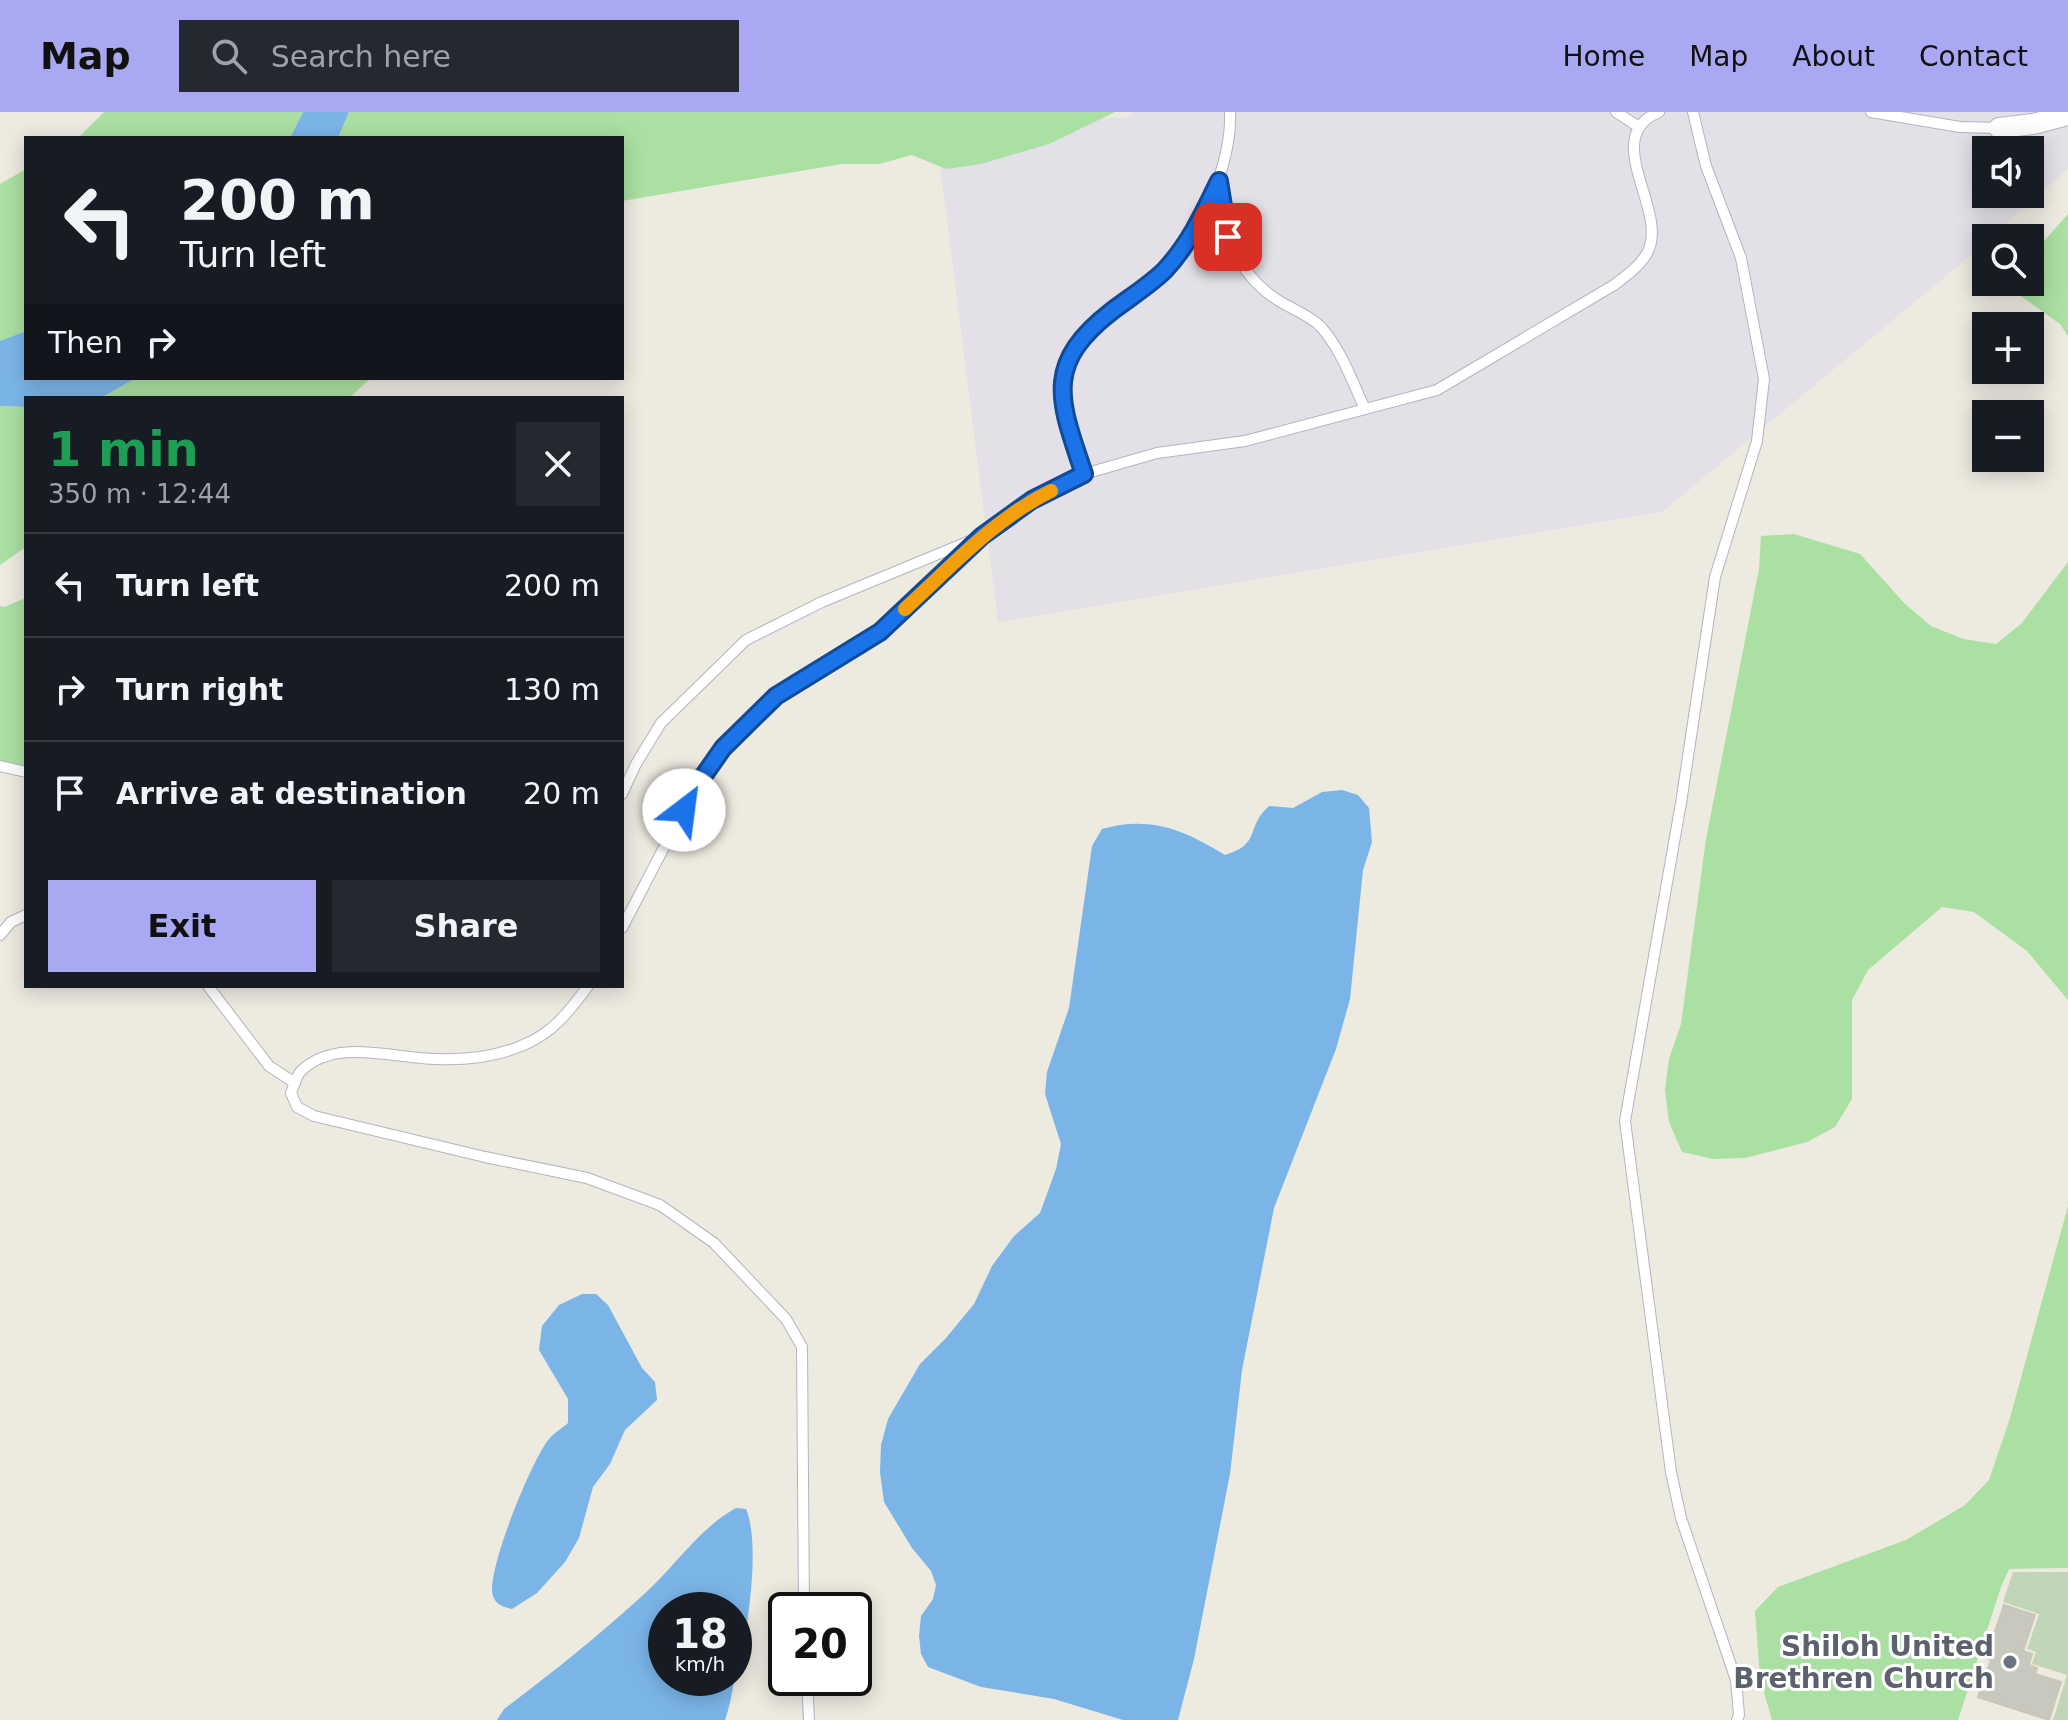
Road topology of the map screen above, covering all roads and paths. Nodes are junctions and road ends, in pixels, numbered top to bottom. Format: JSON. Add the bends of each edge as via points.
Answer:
{"nodes":[{"id":1,"x":1230,"y":112,"type":"edge"},
{"id":2,"x":1616,"y":112,"type":"edge"},
{"id":3,"x":1659,"y":112,"type":"edge"},
{"id":4,"x":1693,"y":112,"type":"edge"},
{"id":5,"x":1871,"y":112,"type":"edge"},
{"id":6,"x":2068,"y":115,"type":"edge"},
{"id":7,"x":1639,"y":127,"type":"junction"},
{"id":8,"x":1999,"y":128,"type":"joint"},
{"id":9,"x":1219,"y":181,"type":"junction"},
{"id":10,"x":1365,"y":409,"type":"junction"},
{"id":11,"x":1084,"y":474,"type":"junction"},
{"id":12,"x":982,"y":536,"type":"junction"},
{"id":13,"x":0,"y":766,"type":"edge"},
{"id":14,"x":24,"y":772,"type":"edge"},
{"id":15,"x":624,"y":790,"type":"edge"},
{"id":16,"x":24,"y":916,"type":"edge"},
{"id":17,"x":624,"y":924,"type":"edge"},
{"id":18,"x":0,"y":935,"type":"edge"},
{"id":19,"x":210,"y":988,"type":"edge"},
{"id":20,"x":587,"y":988,"type":"edge"},
{"id":21,"x":295,"y":1083,"type":"junction"},
{"id":22,"x":804,"y":1592,"type":"edge"},
{"id":23,"x":808,"y":1696,"type":"edge"},
{"id":24,"x":809,"y":1720,"type":"edge"},
{"id":25,"x":1737,"y":1720,"type":"edge"}],
"edges":[{"from":1,"to":9,"type":"lane"},
{"from":2,"to":7,"type":"lane"},
{"from":3,"to":7,"type":"lane"},
{"from":4,"to":25,"type":"lane","via":[[1706,166],[1741,258],[1764,379],[1763,406],[1715,577],[1625,1121],[1671,1472],[1681,1518],[1736,1680]]},
{"from":5,"to":8,"type":"lane"},
{"from":6,"to":8,"type":"street"},
{"from":7,"to":10,"type":"lane","via":[[1633,144],[1651,218],[1650,248],[1635,268],[1437,390]]},
{"from":9,"to":10,"type":"lane","via":[[1228,237],[1244,269],[1272,296],[1319,324],[1339,352]]},
{"from":9,"to":11,"type":"lane","via":[[1193,235],[1164,271],[1105,316],[1077,344],[1066,365],[1060,394]]},
{"from":10,"to":11,"type":"lane","via":[[1245,441],[1157,453]]},
{"from":11,"to":12,"type":"lane","via":[[1032,500]]},
{"from":12,"to":15,"type":"lane","via":[[822,602],[746,640],[661,723]]},
{"from":12,"to":17,"type":"lane","via":[[880,632],[776,696],[723,748],[695,788]]},
{"from":13,"to":14,"type":"lane"},
{"from":16,"to":18,"type":"lane"},
{"from":19,"to":21,"type":"lane","via":[[269,1066]]},
{"from":20,"to":21,"type":"lane","via":[[563,1020],[523,1046],[484,1057],[437,1059],[351,1052],[316,1060]]},
{"from":21,"to":22,"type":"lane","via":[[291,1093],[297,1107],[314,1116],[587,1178],[660,1205],[714,1243],[786,1319],[802,1347]]},
{"from":23,"to":24,"type":"lane"}]}
